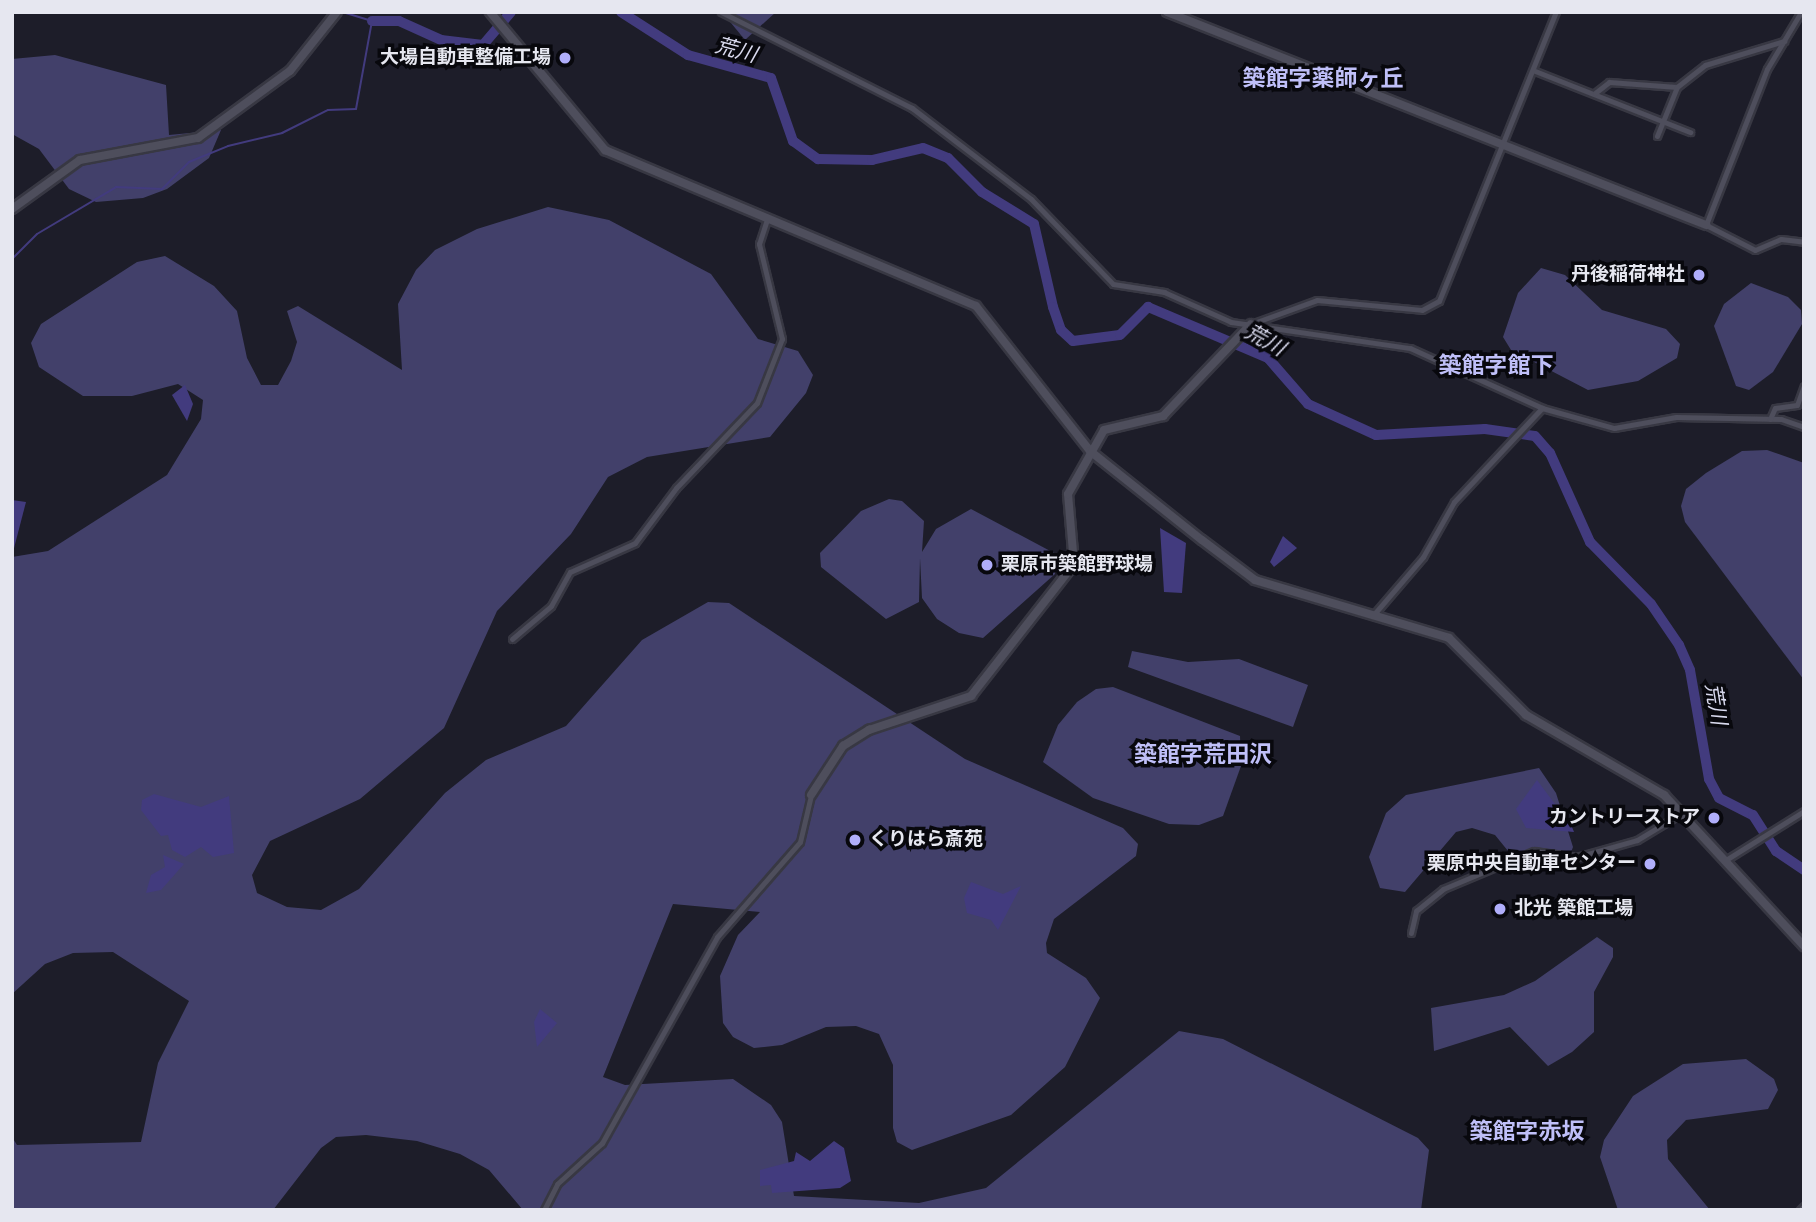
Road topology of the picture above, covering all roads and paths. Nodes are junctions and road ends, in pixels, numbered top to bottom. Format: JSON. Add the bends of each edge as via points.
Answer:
{"nodes":[{"id":1,"x":722,"y":12,"type":"edge"},
{"id":2,"x":1167,"y":12,"type":"edge"},
{"id":3,"x":1556,"y":12,"type":"edge"},
{"id":4,"x":1801,"y":12,"type":"edge"},
{"id":5,"x":336,"y":14,"type":"edge"},
{"id":6,"x":492,"y":14,"type":"edge"},
{"id":7,"x":1787,"y":39,"type":"junction"},
{"id":8,"x":1535,"y":71,"type":"junction"},
{"id":9,"x":1677,"y":87,"type":"junction"},
{"id":10,"x":1595,"y":93,"type":"junction"},
{"id":11,"x":1662,"y":120,"type":"junction"},
{"id":12,"x":1690,"y":132,"type":"dead end"},
{"id":13,"x":1657,"y":136,"type":"dead end"},
{"id":14,"x":1504,"y":147,"type":"junction"},
{"id":15,"x":12,"y":209,"type":"edge"},
{"id":16,"x":768,"y":217,"type":"junction"},
{"id":17,"x":1706,"y":225,"type":"junction"},
{"id":18,"x":1804,"y":242,"type":"edge"},
{"id":19,"x":1251,"y":324,"type":"junction"},
{"id":20,"x":1804,"y":386,"type":"edge"},
{"id":21,"x":1542,"y":408,"type":"junction"},
{"id":22,"x":1770,"y":419,"type":"junction"},
{"id":23,"x":1804,"y":427,"type":"edge"},
{"id":24,"x":1090,"y":451,"type":"junction"},
{"id":25,"x":1376,"y":613,"type":"junction"},
{"id":26,"x":512,"y":639,"type":"dead end"},
{"id":27,"x":811,"y":795,"type":"joint"},
{"id":28,"x":1804,"y":811,"type":"edge"},
{"id":29,"x":1682,"y":813,"type":"junction"},
{"id":30,"x":1724,"y":861,"type":"junction"},
{"id":31,"x":1411,"y":933,"type":"dead end"},
{"id":32,"x":1804,"y":946,"type":"edge"},
{"id":33,"x":544,"y":1210,"type":"edge"}],
"edges":[{"from":1,"to":19,"type":"street","via":[[912,108],[1031,199],[1113,284],[1164,292],[1215,318]]},
{"from":2,"to":14,"type":"street"},
{"from":3,"to":8,"type":"street"},
{"from":4,"to":7,"type":"street"},
{"from":5,"to":15,"type":"street","via":[[290,71],[198,138],[80,160]]},
{"from":6,"to":16,"type":"street","via":[[605,150]]},
{"from":7,"to":9,"type":"street","via":[[1757,54],[1705,65]]},
{"from":7,"to":17,"type":"street","via":[[1768,69]]},
{"from":8,"to":10,"type":"street"},
{"from":8,"to":14,"type":"street"},
{"from":9,"to":10,"type":"street","via":[[1609,82]]},
{"from":9,"to":11,"type":"street"},
{"from":10,"to":11,"type":"street"},
{"from":11,"to":12,"type":"street"},
{"from":11,"to":13,"type":"street"},
{"from":14,"to":17,"type":"street"},
{"from":14,"to":19,"type":"street","via":[[1430,309],[1317,300]]},
{"from":16,"to":24,"type":"street","via":[[976,306]]},
{"from":16,"to":26,"type":"street","via":[[759,244],[782,339],[757,402],[635,543],[570,572],[551,606]]},
{"from":17,"to":18,"type":"street","via":[[1755,250],[1781,239]]},
{"from":19,"to":21,"type":"street","via":[[1410,348]]},
{"from":19,"to":24,"type":"street","via":[[1163,416],[1104,430]]},
{"from":20,"to":22,"type":"street","via":[[1797,405],[1774,408]]},
{"from":21,"to":22,"type":"street","via":[[1614,428],[1676,417]]},
{"from":21,"to":25,"type":"street","via":[[1454,502],[1423,557]]},
{"from":22,"to":23,"type":"street"},
{"from":24,"to":25,"type":"street","via":[[1255,580]]},
{"from":24,"to":27,"type":"street","via":[[1068,494],[1074,564],[980,686],[955,706],[869,730],[852,741]]},
{"from":25,"to":29,"type":"street","via":[[1449,638],[1527,715],[1653,786]]},
{"from":27,"to":33,"type":"street","via":[[800,842],[717,937],[602,1143],[557,1184]]},
{"from":28,"to":30,"type":"street"},
{"from":29,"to":30,"type":"street"},
{"from":29,"to":31,"type":"street","via":[[1637,840],[1577,857],[1534,851],[1443,889],[1416,911]]},
{"from":30,"to":32,"type":"street"}]}
